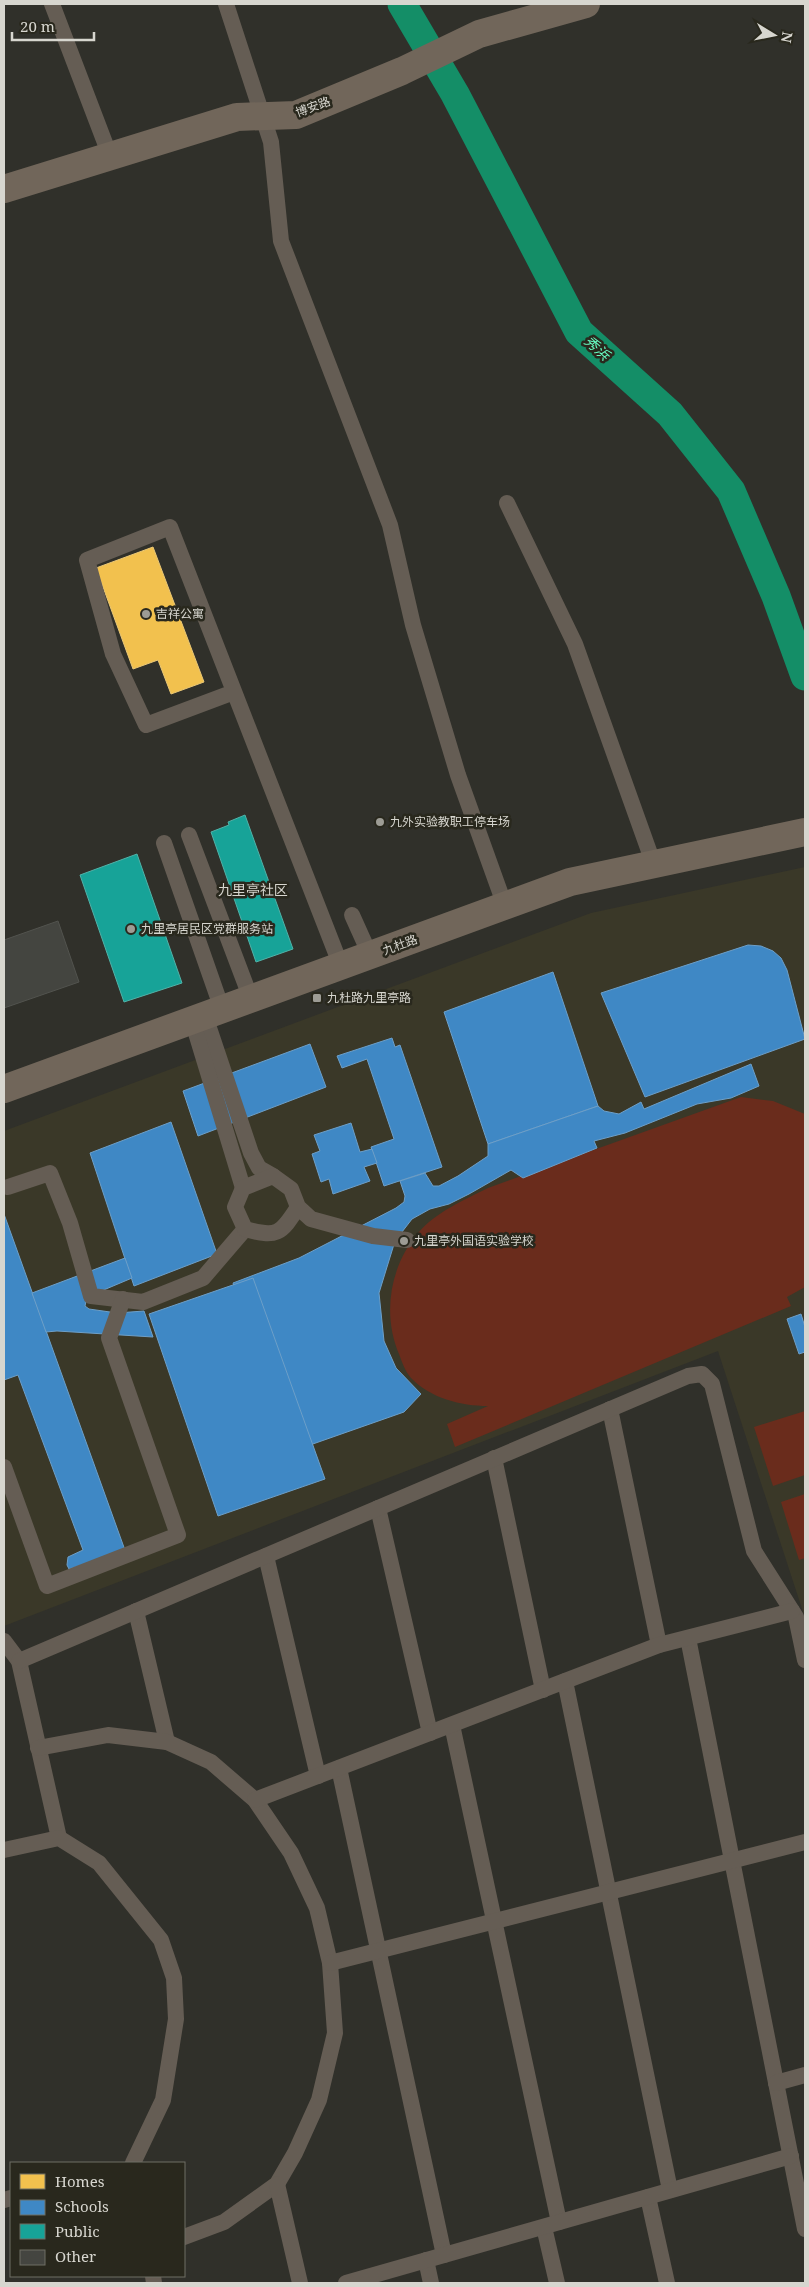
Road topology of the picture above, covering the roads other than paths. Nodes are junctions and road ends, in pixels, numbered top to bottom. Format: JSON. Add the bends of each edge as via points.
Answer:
{"nodes":[{"id":1,"x":52,"y":4,"type":"edge"},
{"id":2,"x":226,"y":4,"type":"edge"},
{"id":3,"x":586,"y":4,"type":"edge"},
{"id":4,"x":262,"y":116,"type":"junction"},
{"id":5,"x":110,"y":156,"type":"junction"},
{"id":6,"x":4,"y":190,"type":"edge"},
{"id":7,"x":507,"y":503,"type":"dead end"},
{"id":8,"x":234,"y":692,"type":"junction"},
{"id":9,"x":805,"y":832,"type":"edge"},
{"id":10,"x":189,"y":835,"type":"dead end"},
{"id":11,"x":164,"y":843,"type":"dead end"},
{"id":12,"x":654,"y":864,"type":"junction"},
{"id":13,"x":505,"y":906,"type":"junction"},
{"id":14,"x":352,"y":915,"type":"dead end"},
{"id":15,"x":370,"y":956,"type":"junction"},
{"id":16,"x":341,"y":966,"type":"junction"},
{"id":17,"x":251,"y":999,"type":"junction"},
{"id":18,"x":206,"y":1015,"type":"junction"},
{"id":19,"x":4,"y":1089,"type":"edge"},
{"id":20,"x":272,"y":1176,"type":"junction"},
{"id":21,"x":8,"y":1187,"type":"dead end"},
{"id":22,"x":243,"y":1188,"type":"junction"},
{"id":23,"x":298,"y":1207,"type":"junction"},
{"id":24,"x":245,"y":1229,"type":"junction"},
{"id":25,"x":407,"y":1240,"type":"dead end"},
{"id":26,"x":123,"y":1299,"type":"junction"},
{"id":27,"x":610,"y":1409,"type":"junction"},
{"id":28,"x":494,"y":1458,"type":"junction"},
{"id":29,"x":4,"y":1467,"type":"edge"},
{"id":30,"x":378,"y":1508,"type":"junction"},
{"id":31,"x":266,"y":1556,"type":"junction"},
{"id":32,"x":136,"y":1611,"type":"junction"},
{"id":33,"x":792,"y":1611,"type":"junction"},
{"id":34,"x":688,"y":1638,"type":"junction"},
{"id":35,"x":4,"y":1641,"type":"edge"},
{"id":36,"x":659,"y":1645,"type":"junction"},
{"id":37,"x":805,"y":1660,"type":"edge"},
{"id":38,"x":19,"y":1661,"type":"junction"},
{"id":39,"x":565,"y":1681,"type":"junction"},
{"id":40,"x":543,"y":1690,"type":"junction"},
{"id":41,"x":452,"y":1724,"type":"junction"},
{"id":42,"x":430,"y":1733,"type":"junction"},
{"id":43,"x":167,"y":1742,"type":"junction"},
{"id":44,"x":38,"y":1748,"type":"junction"},
{"id":45,"x":339,"y":1768,"type":"junction"},
{"id":46,"x":318,"y":1776,"type":"junction"},
{"id":47,"x":255,"y":1800,"type":"junction"},
{"id":48,"x":59,"y":1838,"type":"junction"},
{"id":49,"x":805,"y":1842,"type":"edge"},
{"id":50,"x":4,"y":1850,"type":"edge"},
{"id":51,"x":732,"y":1861,"type":"junction"},
{"id":52,"x":608,"y":1892,"type":"junction"},
{"id":53,"x":495,"y":1921,"type":"junction"},
{"id":54,"x":378,"y":1950,"type":"junction"},
{"id":55,"x":330,"y":1963,"type":"junction"},
{"id":56,"x":805,"y":2075,"type":"edge"},
{"id":57,"x":776,"y":2083,"type":"junction"},
{"id":58,"x":791,"y":2156,"type":"junction"},
{"id":59,"x":133,"y":2162,"type":"edge"},
{"id":60,"x":277,"y":2184,"type":"junction"},
{"id":61,"x":670,"y":2190,"type":"junction"},
{"id":62,"x":648,"y":2196,"type":"junction"},
{"id":63,"x":552,"y":2224,"type":"junction"},
{"id":64,"x":805,"y":2229,"type":"edge"},
{"id":65,"x":185,"y":2237,"type":"edge"},
{"id":66,"x":444,"y":2255,"type":"junction"},
{"id":67,"x":426,"y":2260,"type":"junction"},
{"id":68,"x":300,"y":2283,"type":"edge"},
{"id":69,"x":346,"y":2283,"type":"edge"},
{"id":70,"x":431,"y":2283,"type":"edge"},
{"id":71,"x":557,"y":2283,"type":"edge"},
{"id":72,"x":667,"y":2283,"type":"edge"}],
"edges":[{"from":1,"to":5,"type":"lane"},
{"from":2,"to":4,"type":"lane"},
{"from":3,"to":4,"type":"street","name":"博安路","via":[[479,34],[402,71],[296,115]]},
{"from":4,"to":5,"type":"street","name":"博安路","via":[[237,116]]},
{"from":4,"to":13,"type":"lane","via":[[270,142],[281,241],[390,525],[413,625],[456,766]]},
{"from":5,"to":6,"type":"street","name":"博安路"},
{"from":7,"to":12,"type":"lane","via":[[575,644]]},
{"from":8,"to":8,"type":"lane","via":[[170,527],[87,560],[113,654],[146,725]]},
{"from":8,"to":16,"type":"lane"},
{"from":9,"to":12,"type":"street","name":"九杜路"},
{"from":10,"to":17,"type":"lane"},
{"from":11,"to":18,"type":"lane"},
{"from":12,"to":13,"type":"street","name":"九杜路","via":[[570,882]]},
{"from":13,"to":15,"type":"street","name":"九杜路"},
{"from":14,"to":15,"type":"lane"},
{"from":15,"to":16,"type":"street","name":"九杜路"},
{"from":16,"to":17,"type":"street","name":"九杜路"},
{"from":17,"to":18,"type":"street","name":"九杜路"},
{"from":18,"to":19,"type":"street","name":"九杜路"},
{"from":18,"to":20,"type":"lane","via":[[251,1153],[259,1168]]},
{"from":18,"to":22,"type":"lane"},
{"from":20,"to":22,"type":"lane"},
{"from":20,"to":23,"type":"lane","via":[[291,1189]]},
{"from":21,"to":26,"type":"lane","via":[[50,1173],[70,1223],[91,1296]]},
{"from":22,"to":24,"type":"lane","via":[[235,1207]]},
{"from":23,"to":24,"type":"lane","via":[[284,1228],[266,1235]]},
{"from":23,"to":25,"type":"lane","via":[[311,1219],[373,1236]]},
{"from":24,"to":26,"type":"lane","via":[[202,1278],[142,1302]]},
{"from":26,"to":29,"type":"lane","via":[[109,1338],[178,1535],[47,1586]]},
{"from":27,"to":28,"type":"lane"},
{"from":27,"to":33,"type":"lane","via":[[688,1376],[702,1374],[712,1384],[754,1551]]},
{"from":27,"to":36,"type":"lane"},
{"from":28,"to":30,"type":"lane"},
{"from":28,"to":40,"type":"lane"},
{"from":30,"to":31,"type":"lane"},
{"from":30,"to":42,"type":"lane"},
{"from":31,"to":32,"type":"lane"},
{"from":31,"to":46,"type":"lane"},
{"from":32,"to":38,"type":"lane"},
{"from":32,"to":43,"type":"lane"},
{"from":33,"to":34,"type":"lane"},
{"from":33,"to":37,"type":"lane"},
{"from":34,"to":36,"type":"lane"},
{"from":34,"to":51,"type":"lane"},
{"from":35,"to":38,"type":"lane"},
{"from":36,"to":39,"type":"lane"},
{"from":38,"to":44,"type":"lane"},
{"from":39,"to":40,"type":"lane"},
{"from":39,"to":52,"type":"lane"},
{"from":40,"to":41,"type":"lane"},
{"from":41,"to":42,"type":"lane"},
{"from":41,"to":53,"type":"lane"},
{"from":42,"to":45,"type":"lane"},
{"from":43,"to":44,"type":"lane","via":[[108,1735]]},
{"from":43,"to":47,"type":"lane","via":[[211,1762]]},
{"from":44,"to":48,"type":"lane"},
{"from":45,"to":46,"type":"lane"},
{"from":45,"to":54,"type":"lane"},
{"from":46,"to":47,"type":"lane"},
{"from":47,"to":55,"type":"lane","via":[[291,1853],[317,1908]]},
{"from":48,"to":50,"type":"lane"},
{"from":48,"to":59,"type":"lane","via":[[100,1862],[162,1940],[174,1978],[176,2019],[162,2100]]},
{"from":49,"to":51,"type":"lane"},
{"from":51,"to":52,"type":"lane"},
{"from":51,"to":57,"type":"lane"},
{"from":52,"to":53,"type":"lane"},
{"from":52,"to":61,"type":"lane"},
{"from":53,"to":54,"type":"lane"},
{"from":53,"to":63,"type":"lane"},
{"from":54,"to":55,"type":"lane"},
{"from":54,"to":66,"type":"lane"},
{"from":55,"to":60,"type":"lane","via":[[334,2033],[321,2091],[295,2153]]},
{"from":56,"to":57,"type":"lane"},
{"from":57,"to":58,"type":"lane"},
{"from":58,"to":61,"type":"lane"},
{"from":58,"to":64,"type":"lane"},
{"from":60,"to":65,"type":"lane","via":[[224,2222]]},
{"from":60,"to":68,"type":"lane"},
{"from":61,"to":62,"type":"lane"},
{"from":62,"to":63,"type":"lane"},
{"from":62,"to":72,"type":"lane"},
{"from":63,"to":66,"type":"lane"},
{"from":63,"to":71,"type":"lane"},
{"from":66,"to":67,"type":"lane"},
{"from":67,"to":69,"type":"lane"},
{"from":67,"to":70,"type":"lane"}]}
